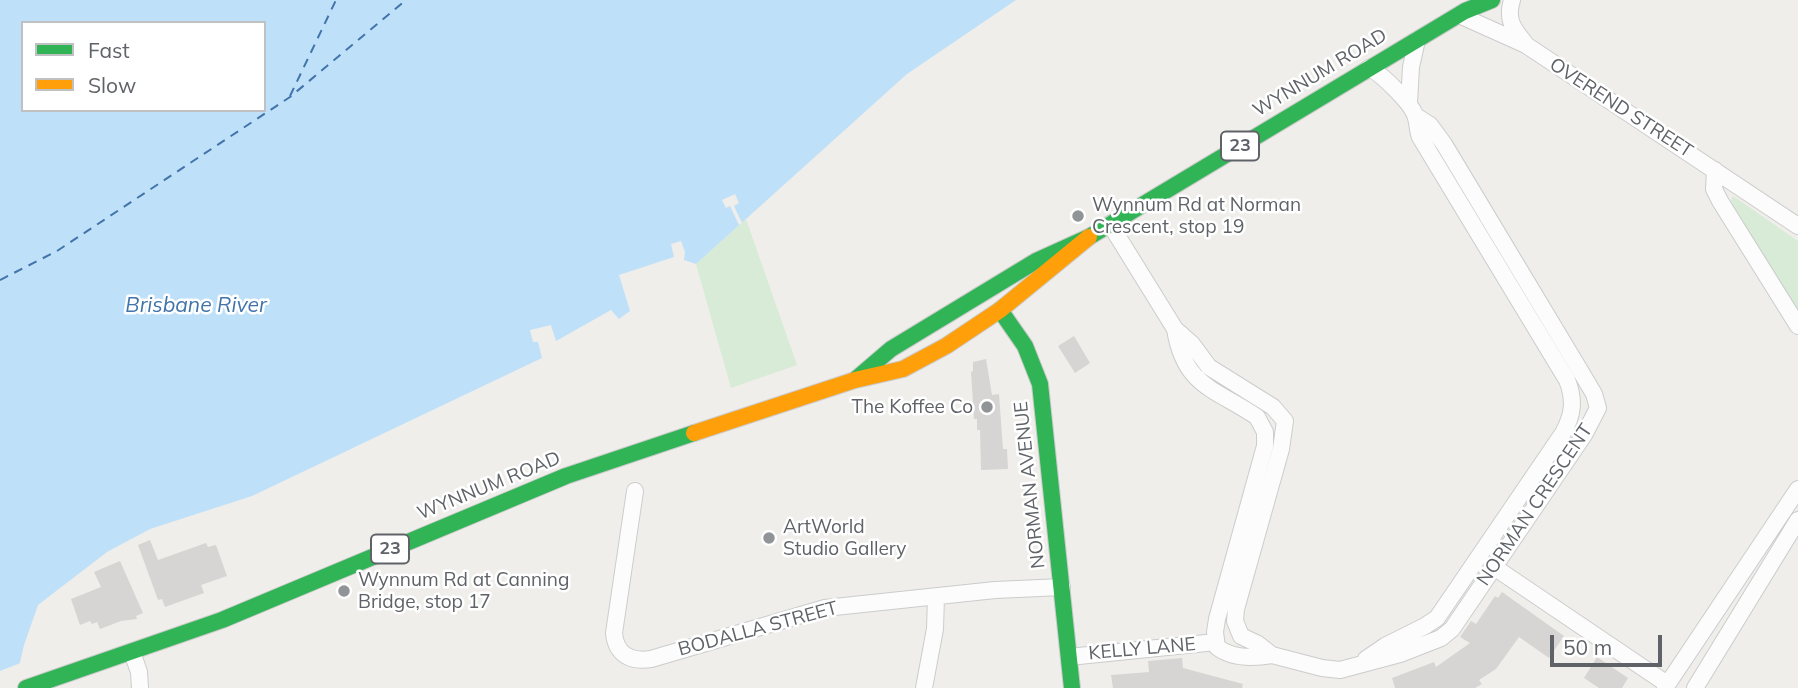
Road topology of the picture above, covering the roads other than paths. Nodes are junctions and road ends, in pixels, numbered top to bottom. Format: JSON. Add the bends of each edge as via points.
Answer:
{"nodes":[{"id":1,"x":1480,"y":0,"type":"edge"},
{"id":2,"x":1492,"y":0,"type":"edge"},
{"id":3,"x":1512,"y":0,"type":"edge"},
{"id":4,"x":1462,"y":13,"type":"junction"},
{"id":5,"x":1417,"y":40,"type":"junction"},
{"id":6,"x":1526,"y":45,"type":"junction"},
{"id":7,"x":1369,"y":68,"type":"junction"},
{"id":8,"x":1413,"y":110,"type":"junction"},
{"id":9,"x":1715,"y":170,"type":"junction"},
{"id":10,"x":1110,"y":224,"type":"junction"},
{"id":11,"x":1798,"y":226,"type":"edge"},
{"id":12,"x":1089,"y":237,"type":"junction"},
{"id":13,"x":989,"y":291,"type":"junction"},
{"id":14,"x":1000,"y":310,"type":"junction"},
{"id":15,"x":1798,"y":326,"type":"edge"},
{"id":16,"x":1175,"y":329,"type":"junction"},
{"id":17,"x":855,"y":380,"type":"junction"},
{"id":18,"x":1798,"y":489,"type":"edge"},
{"id":19,"x":635,"y":491,"type":"dead end"},
{"id":20,"x":1798,"y":520,"type":"edge"},
{"id":21,"x":1494,"y":567,"type":"junction"},
{"id":22,"x":1062,"y":587,"type":"junction"},
{"id":23,"x":936,"y":597,"type":"junction"},
{"id":24,"x":1216,"y":642,"type":"junction"},
{"id":25,"x":132,"y":652,"type":"junction"},
{"id":26,"x":1272,"y":655,"type":"junction"},
{"id":27,"x":1069,"y":657,"type":"junction"},
{"id":28,"x":1358,"y":665,"type":"junction"},
{"id":29,"x":1666,"y":686,"type":"edge"},
{"id":30,"x":26,"y":688,"type":"edge"},
{"id":31,"x":140,"y":688,"type":"edge"},
{"id":32,"x":925,"y":688,"type":"edge"},
{"id":33,"x":1072,"y":688,"type":"edge"},
{"id":34,"x":1695,"y":688,"type":"edge"}],
"edges":[{"from":1,"to":4,"type":"main road","name":"WYNNUM ROAD","number":"23"},
{"from":2,"to":4,"type":"main road","name":"WYNNUM ROAD","number":"23"},
{"from":3,"to":6,"type":"street","name":"OVEREND STREET","via":[[1511,26]]},
{"from":4,"to":5,"type":"main road","name":"WYNNUM ROAD","number":"23"},
{"from":4,"to":6,"type":"street","name":"OVEREND STREET"},
{"from":5,"to":7,"type":"main road","name":"WYNNUM ROAD","number":"23"},
{"from":5,"to":8,"type":"street","name":"NORMAN CRESCENT","via":[[1411,67]]},
{"from":6,"to":9,"type":"street","name":"OVEREND STREET"},
{"from":7,"to":8,"type":"street","name":"NORMAN CRESCENT","via":[[1380,72]]},
{"from":7,"to":10,"type":"main road","name":"WYNNUM ROAD","number":"23"},
{"from":8,"to":21,"type":"street","name":"NORMAN CRESCENT","via":[[1444,144],[1598,407],[1584,435]]},
{"from":8,"to":28,"type":"street","name":"NORMAN CRESCENT","via":[[1420,137],[1567,380],[1572,408],[1563,433],[1437,618]]},
{"from":9,"to":11,"type":"street","name":"OVEREND STREET"},
{"from":9,"to":15,"type":"street","via":[[1716,194]]},
{"from":10,"to":12,"type":"main road","name":"WYNNUM ROAD","number":"23"},
{"from":10,"to":16,"type":"street","name":"NORMAN CRESCENT"},
{"from":12,"to":13,"type":"main road","name":"WYNNUM ROAD","number":"23","via":[[1045,256]]},
{"from":12,"to":14,"type":"main road","name":"WYNNUM ROAD","number":"23"},
{"from":13,"to":14,"type":"main road","name":"NORMAN AVENUE"},
{"from":13,"to":17,"type":"main road","name":"WYNNUM ROAD","number":"23","via":[[891,349]]},
{"from":14,"to":17,"type":"main road","name":"WYNNUM ROAD","number":"23","via":[[915,364]]},
{"from":14,"to":22,"type":"main road","name":"NORMAN AVENUE","via":[[1025,346],[1040,384]]},
{"from":16,"to":24,"type":"street","name":"NORMAN CRESCENT","via":[[1179,350],[1194,377],[1257,417],[1266,437],[1217,619]]},
{"from":16,"to":26,"type":"street","name":"NORMAN CRESCENT","via":[[1209,367],[1273,407],[1285,421],[1235,615],[1241,636]]},
{"from":17,"to":25,"type":"main road","name":"WYNNUM ROAD","number":"23","via":[[566,477],[222,620]]},
{"from":18,"to":29,"type":"street"},
{"from":19,"to":23,"type":"street","name":"BODALLA STREET","via":[[614,633],[619,650],[632,659],[648,659],[825,608]]},
{"from":20,"to":34,"type":"street"},
{"from":21,"to":28,"type":"street","name":"NORMAN CRESCENT","via":[[1448,634]]},
{"from":21,"to":29,"type":"street"},
{"from":22,"to":23,"type":"street","name":"BODALLA STREET"},
{"from":22,"to":27,"type":"main road","name":"NORMAN AVENUE"},
{"from":23,"to":32,"type":"street"},
{"from":24,"to":26,"type":"street","name":"NORMAN CRESCENT","via":[[1220,650],[1244,657]]},
{"from":24,"to":27,"type":"street","name":"KELLY LANE"},
{"from":25,"to":30,"type":"main road","name":"WYNNUM ROAD","number":"23"},
{"from":25,"to":31,"type":"street"},
{"from":26,"to":28,"type":"street","name":"NORMAN CRESCENT","via":[[1336,670]]},
{"from":27,"to":33,"type":"main road","name":"NORMAN AVENUE"}]}
